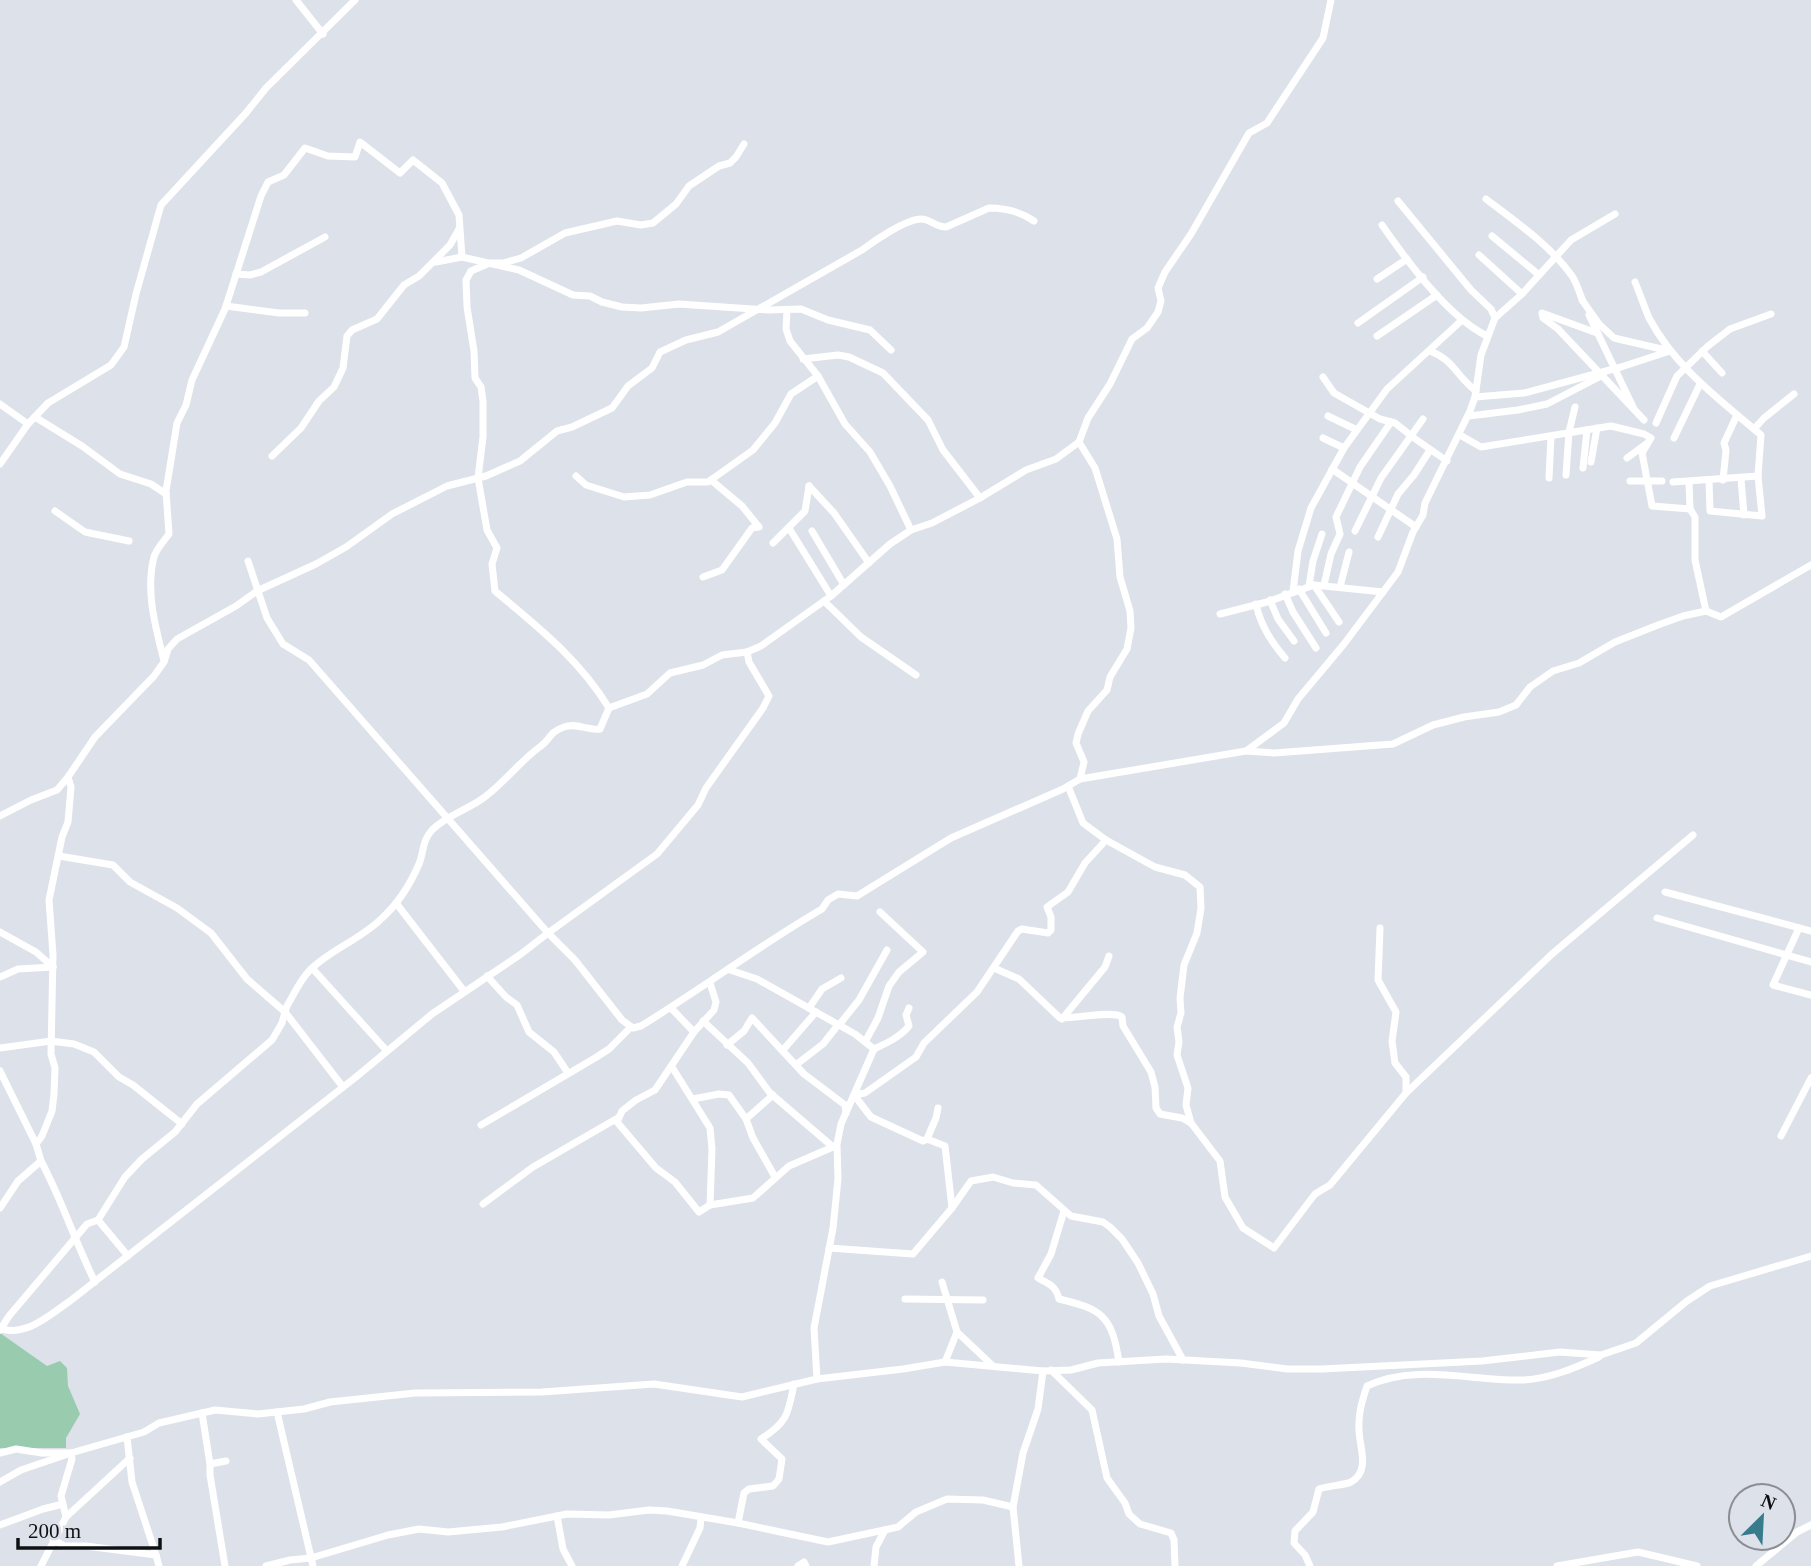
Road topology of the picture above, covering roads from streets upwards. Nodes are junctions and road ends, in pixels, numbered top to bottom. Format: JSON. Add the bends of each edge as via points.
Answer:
{"nodes":[{"id":1,"x":296,"y":0,"type":"edge"},
{"id":2,"x":355,"y":0,"type":"edge"},
{"id":3,"x":1331,"y":0,"type":"edge"},
{"id":4,"x":323,"y":34,"type":"junction"},
{"id":5,"x":744,"y":144,"type":"dead end"},
{"id":6,"x":1486,"y":199,"type":"dead end"},
{"id":7,"x":1398,"y":201,"type":"dead end"},
{"id":8,"x":1615,"y":214,"type":"dead end"},
{"id":9,"x":1034,"y":221,"type":"dead end"},
{"id":10,"x":1382,"y":225,"type":"dead end"},
{"id":11,"x":460,"y":229,"type":"junction"},
{"id":12,"x":1492,"y":236,"type":"dead end"},
{"id":13,"x":325,"y":237,"type":"dead end"},
{"id":14,"x":1479,"y":255,"type":"dead end"},
{"id":15,"x":462,"y":257,"type":"junction"},
{"id":16,"x":1407,"y":258,"type":"junction"},
{"id":17,"x":1555,"y":258,"type":"junction"},
{"id":18,"x":490,"y":263,"type":"junction"},
{"id":19,"x":432,"y":264,"type":"junction"},
{"id":20,"x":236,"y":274,"type":"junction"},
{"id":21,"x":1539,"y":275,"type":"junction"},
{"id":22,"x":1423,"y":277,"type":"junction"},
{"id":23,"x":1377,"y":279,"type":"dead end"},
{"id":24,"x":1635,"y":282,"type":"dead end"},
{"id":25,"x":1522,"y":294,"type":"junction"},
{"id":26,"x":1437,"y":295,"type":"junction"},
{"id":27,"x":1582,"y":300,"type":"junction"},
{"id":28,"x":226,"y":306,"type":"junction"},
{"id":29,"x":755,"y":310,"type":"junction"},
{"id":30,"x":787,"y":310,"type":"junction"},
{"id":31,"x":306,"y":313,"type":"dead end"},
{"id":32,"x":1771,"y":314,"type":"dead end"},
{"id":33,"x":1495,"y":318,"type":"junction"},
{"id":34,"x":1461,"y":321,"type":"junction"},
{"id":35,"x":1357,"y":323,"type":"dead end"},
{"id":36,"x":1597,"y":333,"type":"junction"},
{"id":37,"x":1377,"y":336,"type":"dead end"},
{"id":38,"x":1487,"y":336,"type":"junction"},
{"id":39,"x":1614,"y":338,"type":"junction"},
{"id":40,"x":891,"y":349,"type":"dead end"},
{"id":41,"x":1430,"y":351,"type":"junction"},
{"id":42,"x":1670,"y":351,"type":"junction"},
{"id":43,"x":1702,"y":351,"type":"junction"},
{"id":44,"x":803,"y":359,"type":"junction"},
{"id":45,"x":1685,"y":367,"type":"junction"},
{"id":46,"x":1615,"y":369,"type":"junction"},
{"id":47,"x":1723,"y":373,"type":"dead end"},
{"id":48,"x":1600,"y":374,"type":"junction"},
{"id":49,"x":818,"y":376,"type":"junction"},
{"id":50,"x":1323,"y":377,"type":"dead end"},
{"id":51,"x":1700,"y":384,"type":"junction"},
{"id":52,"x":1476,"y":394,"type":"junction"},
{"id":53,"x":1794,"y":394,"type":"dead end"},
{"id":54,"x":0,"y":404,"type":"edge"},
{"id":55,"x":1575,"y":407,"type":"dead end"},
{"id":56,"x":1634,"y":409,"type":"junction"},
{"id":57,"x":1369,"y":413,"type":"junction"},
{"id":58,"x":1737,"y":415,"type":"junction"},
{"id":59,"x":1328,"y":416,"type":"dead end"},
{"id":60,"x":1469,"y":416,"type":"junction"},
{"id":61,"x":35,"y":417,"type":"junction"},
{"id":62,"x":1423,"y":419,"type":"dead end"},
{"id":63,"x":1644,"y":420,"type":"dead end"},
{"id":64,"x":1391,"y":422,"type":"junction"},
{"id":65,"x":1656,"y":422,"type":"dead end"},
{"id":66,"x":28,"y":424,"type":"junction"},
{"id":67,"x":1597,"y":428,"type":"junction"},
{"id":68,"x":1587,"y":429,"type":"junction"},
{"id":69,"x":1754,"y":429,"type":"junction"},
{"id":70,"x":1357,"y":430,"type":"junction"},
{"id":71,"x":1569,"y":432,"type":"junction"},
{"id":72,"x":1460,"y":435,"type":"junction"},
{"id":73,"x":1412,"y":436,"type":"junction"},
{"id":74,"x":1551,"y":436,"type":"junction"},
{"id":75,"x":1323,"y":438,"type":"dead end"},
{"id":76,"x":1674,"y":438,"type":"dead end"},
{"id":77,"x":1079,"y":442,"type":"junction"},
{"id":78,"x":1649,"y":442,"type":"junction"},
{"id":79,"x":1344,"y":448,"type":"junction"},
{"id":80,"x":1430,"y":450,"type":"junction"},
{"id":81,"x":272,"y":456,"type":"dead end"},
{"id":82,"x":1627,"y":458,"type":"dead end"},
{"id":83,"x":1447,"y":461,"type":"junction"},
{"id":84,"x":1591,"y":461,"type":"dead end"},
{"id":85,"x":0,"y":464,"type":"edge"},
{"id":86,"x":1583,"y":468,"type":"dead end"},
{"id":87,"x":1332,"y":469,"type":"junction"},
{"id":88,"x":1566,"y":475,"type":"dead end"},
{"id":89,"x":576,"y":476,"type":"dead end"},
{"id":90,"x":1758,"y":476,"type":"junction"},
{"id":91,"x":478,"y":478,"type":"junction"},
{"id":92,"x":1549,"y":478,"type":"dead end"},
{"id":93,"x":1741,"y":479,"type":"junction"},
{"id":94,"x":712,"y":480,"type":"junction"},
{"id":95,"x":1723,"y":480,"type":"junction"},
{"id":96,"x":1630,"y":481,"type":"dead end"},
{"id":97,"x":1662,"y":481,"type":"dead end"},
{"id":98,"x":1709,"y":481,"type":"junction"},
{"id":99,"x":1648,"y":482,"type":"junction"},
{"id":100,"x":1674,"y":482,"type":"dead end"},
{"id":101,"x":1689,"y":482,"type":"junction"},
{"id":102,"x":1351,"y":484,"type":"junction"},
{"id":103,"x":166,"y":494,"type":"junction"},
{"id":104,"x":1371,"y":497,"type":"junction"},
{"id":105,"x":980,"y":498,"type":"junction"},
{"id":106,"x":1690,"y":509,"type":"junction"},
{"id":107,"x":1390,"y":510,"type":"junction"},
{"id":108,"x":55,"y":511,"type":"dead end"},
{"id":109,"x":1744,"y":515,"type":"junction"},
{"id":110,"x":1416,"y":527,"type":"junction"},
{"id":111,"x":789,"y":528,"type":"junction"},
{"id":112,"x":911,"y":530,"type":"junction"},
{"id":113,"x":812,"y":531,"type":"dead end"},
{"id":114,"x":1355,"y":531,"type":"dead end"},
{"id":115,"x":1321,"y":534,"type":"dead end"},
{"id":116,"x":1378,"y":537,"type":"dead end"},
{"id":117,"x":129,"y":541,"type":"dead end"},
{"id":118,"x":773,"y":543,"type":"dead end"},
{"id":119,"x":1349,"y":552,"type":"dead end"},
{"id":120,"x":248,"y":561,"type":"dead end"},
{"id":121,"x":1811,"y":563,"type":"edge"},
{"id":122,"x":869,"y":564,"type":"junction"},
{"id":123,"x":703,"y":577,"type":"dead end"},
{"id":124,"x":844,"y":585,"type":"junction"},
{"id":125,"x":1311,"y":585,"type":"junction"},
{"id":126,"x":1324,"y":585,"type":"junction"},
{"id":127,"x":1340,"y":587,"type":"junction"},
{"id":128,"x":257,"y":590,"type":"junction"},
{"id":129,"x":1292,"y":592,"type":"junction"},
{"id":130,"x":1383,"y":592,"type":"junction"},
{"id":131,"x":828,"y":598,"type":"junction"},
{"id":132,"x":1270,"y":600,"type":"junction"},
{"id":133,"x":1256,"y":604,"type":"junction"},
{"id":134,"x":1706,"y":611,"type":"junction"},
{"id":135,"x":1220,"y":614,"type":"dead end"},
{"id":136,"x":1339,"y":622,"type":"dead end"},
{"id":137,"x":1326,"y":633,"type":"dead end"},
{"id":138,"x":1294,"y":641,"type":"dead end"},
{"id":139,"x":1316,"y":648,"type":"dead end"},
{"id":140,"x":747,"y":652,"type":"junction"},
{"id":141,"x":1285,"y":658,"type":"dead end"},
{"id":142,"x":164,"y":662,"type":"junction"},
{"id":143,"x":916,"y":674,"type":"dead end"},
{"id":144,"x":609,"y":708,"type":"junction"},
{"id":145,"x":1246,"y":751,"type":"junction"},
{"id":146,"x":68,"y":777,"type":"junction"},
{"id":147,"x":1080,"y":779,"type":"junction"},
{"id":148,"x":1068,"y":786,"type":"junction"},
{"id":149,"x":0,"y":816,"type":"edge"},
{"id":150,"x":448,"y":819,"type":"junction"},
{"id":151,"x":1693,"y":835,"type":"dead end"},
{"id":152,"x":1106,"y":840,"type":"junction"},
{"id":153,"x":59,"y":856,"type":"junction"},
{"id":154,"x":1665,"y":892,"type":"dead end"},
{"id":155,"x":396,"y":903,"type":"junction"},
{"id":156,"x":880,"y":912,"type":"dead end"},
{"id":157,"x":1657,"y":918,"type":"dead end"},
{"id":158,"x":1380,"y":928,"type":"dead end"},
{"id":159,"x":1799,"y":928,"type":"junction"},
{"id":160,"x":1811,"y":931,"type":"edge"},
{"id":161,"x":0,"y":932,"type":"edge"},
{"id":162,"x":548,"y":933,"type":"junction"},
{"id":163,"x":887,"y":950,"type":"dead end"},
{"id":164,"x":1786,"y":955,"type":"junction"},
{"id":165,"x":1109,"y":956,"type":"dead end"},
{"id":166,"x":1811,"y":962,"type":"edge"},
{"id":167,"x":53,"y":967,"type":"junction"},
{"id":168,"x":312,"y":968,"type":"junction"},
{"id":169,"x":994,"y":968,"type":"junction"},
{"id":170,"x":730,"y":970,"type":"junction"},
{"id":171,"x":487,"y":976,"type":"junction"},
{"id":172,"x":0,"y":977,"type":"edge"},
{"id":173,"x":841,"y":978,"type":"dead end"},
{"id":174,"x":710,"y":983,"type":"junction"},
{"id":175,"x":464,"y":991,"type":"junction"},
{"id":176,"x":1811,"y":995,"type":"edge"},
{"id":177,"x":671,"y":1008,"type":"junction"},
{"id":178,"x":909,"y":1008,"type":"dead end"},
{"id":179,"x":813,"y":1010,"type":"junction"},
{"id":180,"x":285,"y":1012,"type":"junction"},
{"id":181,"x":1062,"y":1019,"type":"junction"},
{"id":182,"x":704,"y":1021,"type":"junction"},
{"id":183,"x":839,"y":1025,"type":"junction"},
{"id":184,"x":631,"y":1027,"type":"junction"},
{"id":185,"x":694,"y":1032,"type":"junction"},
{"id":186,"x":51,"y":1041,"type":"junction"},
{"id":187,"x":865,"y":1042,"type":"junction"},
{"id":188,"x":727,"y":1045,"type":"junction"},
{"id":189,"x":0,"y":1048,"type":"edge"},
{"id":190,"x":874,"y":1049,"type":"junction"},
{"id":191,"x":783,"y":1050,"type":"junction"},
{"id":192,"x":387,"y":1051,"type":"junction"},
{"id":193,"x":797,"y":1064,"type":"junction"},
{"id":194,"x":672,"y":1067,"type":"junction"},
{"id":195,"x":0,"y":1072,"type":"edge"},
{"id":196,"x":568,"y":1073,"type":"junction"},
{"id":197,"x":1811,"y":1078,"type":"edge"},
{"id":198,"x":343,"y":1087,"type":"junction"},
{"id":199,"x":1406,"y":1093,"type":"junction"},
{"id":200,"x":773,"y":1095,"type":"junction"},
{"id":201,"x":855,"y":1095,"type":"junction"},
{"id":202,"x":694,"y":1100,"type":"junction"},
{"id":203,"x":938,"y":1108,"type":"dead end"},
{"id":204,"x":846,"y":1113,"type":"junction"},
{"id":205,"x":616,"y":1119,"type":"junction"},
{"id":206,"x":746,"y":1119,"type":"junction"},
{"id":207,"x":1191,"y":1123,"type":"junction"},
{"id":208,"x":182,"y":1124,"type":"junction"},
{"id":209,"x":481,"y":1125,"type":"dead end"},
{"id":210,"x":1781,"y":1136,"type":"dead end"},
{"id":211,"x":927,"y":1139,"type":"junction"},
{"id":212,"x":36,"y":1144,"type":"junction"},
{"id":213,"x":835,"y":1145,"type":"junction"},
{"id":214,"x":41,"y":1161,"type":"junction"},
{"id":215,"x":775,"y":1177,"type":"junction"},
{"id":216,"x":484,"y":1203,"type":"dead end"},
{"id":217,"x":710,"y":1205,"type":"junction"},
{"id":218,"x":0,"y":1208,"type":"edge"},
{"id":219,"x":952,"y":1208,"type":"junction"},
{"id":220,"x":1064,"y":1211,"type":"junction"},
{"id":221,"x":98,"y":1220,"type":"junction"},
{"id":222,"x":75,"y":1238,"type":"junction"},
{"id":223,"x":829,"y":1248,"type":"junction"},
{"id":224,"x":1810,"y":1255,"type":"edge"},
{"id":225,"x":128,"y":1256,"type":"junction"},
{"id":226,"x":95,"y":1282,"type":"junction"},
{"id":227,"x":942,"y":1282,"type":"dead end"},
{"id":228,"x":905,"y":1299,"type":"dead end"},
{"id":229,"x":947,"y":1300,"type":"junction"},
{"id":230,"x":983,"y":1300,"type":"dead end"},
{"id":231,"x":0,"y":1329,"type":"edge"},
{"id":232,"x":957,"y":1332,"type":"junction"},
{"id":233,"x":1601,"y":1355,"type":"junction"},
{"id":234,"x":1183,"y":1360,"type":"junction"},
{"id":235,"x":945,"y":1362,"type":"junction"},
{"id":236,"x":1119,"y":1362,"type":"junction"},
{"id":237,"x":993,"y":1366,"type":"junction"},
{"id":238,"x":1047,"y":1370,"type":"junction"},
{"id":239,"x":817,"y":1379,"type":"junction"},
{"id":240,"x":794,"y":1384,"type":"junction"},
{"id":241,"x":277,"y":1412,"type":"junction"},
{"id":242,"x":202,"y":1413,"type":"junction"},
{"id":243,"x":127,"y":1437,"type":"junction"},
{"id":244,"x":0,"y":1453,"type":"edge"},
{"id":245,"x":71,"y":1453,"type":"junction"},
{"id":246,"x":130,"y":1458,"type":"junction"},
{"id":247,"x":226,"y":1461,"type":"dead end"},
{"id":248,"x":210,"y":1464,"type":"junction"},
{"id":249,"x":0,"y":1482,"type":"edge"},
{"id":250,"x":63,"y":1504,"type":"junction"},
{"id":251,"x":1013,"y":1507,"type":"junction"},
{"id":252,"x":557,"y":1516,"type":"junction"},
{"id":253,"x":65,"y":1517,"type":"junction"},
{"id":254,"x":701,"y":1518,"type":"junction"},
{"id":255,"x":738,"y":1523,"type":"junction"},
{"id":256,"x":0,"y":1525,"type":"edge"},
{"id":257,"x":1811,"y":1525,"type":"edge"},
{"id":258,"x":885,"y":1530,"type":"junction"},
{"id":259,"x":53,"y":1539,"type":"junction"},
{"id":260,"x":156,"y":1555,"type":"junction"},
{"id":261,"x":1306,"y":1555,"type":"junction"},
{"id":262,"x":312,"y":1562,"type":"edge"},
{"id":263,"x":41,"y":1566,"type":"edge"},
{"id":264,"x":159,"y":1566,"type":"edge"},
{"id":265,"x":225,"y":1566,"type":"edge"},
{"id":266,"x":266,"y":1566,"type":"edge"},
{"id":267,"x":572,"y":1566,"type":"edge"},
{"id":268,"x":682,"y":1566,"type":"edge"},
{"id":269,"x":798,"y":1566,"type":"edge"},
{"id":270,"x":806,"y":1566,"type":"edge"},
{"id":271,"x":874,"y":1566,"type":"edge"},
{"id":272,"x":1019,"y":1566,"type":"edge"},
{"id":273,"x":1175,"y":1566,"type":"edge"},
{"id":274,"x":1305,"y":1566,"type":"edge"},
{"id":275,"x":1310,"y":1566,"type":"edge"},
{"id":276,"x":1557,"y":1566,"type":"edge"},
{"id":277,"x":1697,"y":1566,"type":"edge"},
{"id":278,"x":1756,"y":1566,"type":"edge"}],
"edges":[{"from":1,"to":4,"type":"street"},
{"from":2,"to":4,"type":"street"},
{"from":3,"to":77,"type":"street","via":[[1323,38],[1267,123],[1250,133],[1165,272],[1158,288],[1158,312],[1132,339]]},
{"from":4,"to":61,"type":"street","via":[[266,88],[161,205],[124,347],[111,365],[48,403]]},
{"from":5,"to":18,"type":"street","via":[[730,163],[689,186],[653,223],[617,221],[565,233],[521,258]]},
{"from":6,"to":17,"type":"street"},
{"from":7,"to":33,"type":"street"},
{"from":8,"to":17,"type":"street","via":[[1571,240]]},
{"from":9,"to":29,"type":"street","via":[[1025,214],[996,208],[946,228],[916,219]]},
{"from":10,"to":16,"type":"street"},
{"from":11,"to":15,"type":"street"},
{"from":11,"to":19,"type":"street"},
{"from":11,"to":20,"type":"street","via":[[459,215],[442,183],[413,160],[400,173],[360,142],[355,157],[305,149],[284,175],[268,182]]},
{"from":12,"to":21,"type":"street"},
{"from":13,"to":20,"type":"street","via":[[261,272]]},
{"from":14,"to":25,"type":"street"},
{"from":15,"to":18,"type":"street"},
{"from":15,"to":19,"type":"street"},
{"from":16,"to":22,"type":"street"},
{"from":16,"to":23,"type":"street"},
{"from":17,"to":21,"type":"street"},
{"from":17,"to":27,"type":"street","via":[[1573,278]]},
{"from":18,"to":29,"type":"street","via":[[519,270],[573,295],[622,307],[679,304]]},
{"from":18,"to":91,"type":"street","via":[[471,271],[466,280],[475,377],[482,401]]},
{"from":19,"to":81,"type":"street","via":[[404,285],[377,319],[347,335],[343,368],[334,387]]},
{"from":20,"to":28,"type":"street"},
{"from":21,"to":25,"type":"street"},
{"from":22,"to":26,"type":"street"},
{"from":22,"to":35,"type":"street"},
{"from":24,"to":42,"type":"street","via":[[1648,316]]},
{"from":25,"to":33,"type":"street"},
{"from":26,"to":34,"type":"street"},
{"from":26,"to":37,"type":"street"},
{"from":27,"to":36,"type":"street"},
{"from":27,"to":39,"type":"street"},
{"from":28,"to":31,"type":"street"},
{"from":28,"to":103,"type":"street","via":[[177,423]]},
{"from":29,"to":30,"type":"street"},
{"from":29,"to":91,"type":"street","via":[[718,332],[660,352],[652,368],[628,386],[612,408],[557,431],[520,461]]},
{"from":30,"to":40,"type":"street","via":[[801,309],[870,330]]},
{"from":30,"to":44,"type":"street","via":[[786,329]]},
{"from":32,"to":43,"type":"street","via":[[1730,329]]},
{"from":33,"to":38,"type":"street"},
{"from":34,"to":38,"type":"street"},
{"from":34,"to":41,"type":"street"},
{"from":36,"to":39,"type":"street"},
{"from":36,"to":46,"type":"street"},
{"from":36,"to":48,"type":"street","via":[[1542,313]]},
{"from":38,"to":52,"type":"street"},
{"from":39,"to":42,"type":"street"},
{"from":41,"to":52,"type":"street","via":[[1446,357]]},
{"from":41,"to":57,"type":"street","via":[[1387,389]]},
{"from":42,"to":45,"type":"street"},
{"from":42,"to":46,"type":"street"},
{"from":43,"to":45,"type":"street"},
{"from":43,"to":47,"type":"street"},
{"from":44,"to":49,"type":"street"},
{"from":44,"to":105,"type":"street","via":[[838,355],[883,373],[928,420],[943,450]]},
{"from":45,"to":51,"type":"street"},
{"from":45,"to":65,"type":"street"},
{"from":46,"to":48,"type":"street"},
{"from":46,"to":56,"type":"street"},
{"from":48,"to":52,"type":"street","via":[[1524,393]]},
{"from":48,"to":56,"type":"street"},
{"from":48,"to":60,"type":"street","via":[[1547,404]]},
{"from":49,"to":94,"type":"street","via":[[791,394],[752,450]]},
{"from":49,"to":112,"type":"street","via":[[845,424],[870,452]]},
{"from":50,"to":57,"type":"street","via":[[1334,393]]},
{"from":51,"to":58,"type":"street"},
{"from":51,"to":76,"type":"street"},
{"from":52,"to":60,"type":"street"},
{"from":53,"to":69,"type":"street"},
{"from":54,"to":66,"type":"street"},
{"from":55,"to":71,"type":"street"},
{"from":56,"to":63,"type":"street"},
{"from":57,"to":64,"type":"street"},
{"from":57,"to":70,"type":"street"},
{"from":58,"to":69,"type":"street"},
{"from":58,"to":95,"type":"street","via":[[1724,443]]},
{"from":59,"to":70,"type":"street"},
{"from":60,"to":72,"type":"street"},
{"from":61,"to":66,"type":"street"},
{"from":61,"to":103,"type":"street","via":[[120,474]]},
{"from":62,"to":73,"type":"street"},
{"from":64,"to":73,"type":"street"},
{"from":64,"to":102,"type":"street"},
{"from":66,"to":85,"type":"street"},
{"from":67,"to":68,"type":"street"},
{"from":67,"to":78,"type":"street","via":[[1630,430],[1651,438]]},
{"from":67,"to":84,"type":"street"},
{"from":68,"to":71,"type":"street"},
{"from":68,"to":86,"type":"street"},
{"from":69,"to":90,"type":"street","via":[[1761,435]]},
{"from":70,"to":79,"type":"street"},
{"from":71,"to":74,"type":"street"},
{"from":71,"to":88,"type":"street"},
{"from":72,"to":74,"type":"street","via":[[1481,447]]},
{"from":72,"to":83,"type":"street"},
{"from":73,"to":80,"type":"street"},
{"from":73,"to":104,"type":"street"},
{"from":74,"to":92,"type":"street"},
{"from":75,"to":79,"type":"street"},
{"from":77,"to":105,"type":"street"},
{"from":77,"to":147,"type":"street","via":[[1095,468],[1117,539],[1131,628],[1127,649],[1107,690],[1081,724],[1076,743],[1084,762]]},
{"from":78,"to":82,"type":"street"},
{"from":78,"to":99,"type":"street","via":[[1642,453]]},
{"from":79,"to":87,"type":"street"},
{"from":80,"to":83,"type":"street"},
{"from":80,"to":107,"type":"street"},
{"from":83,"to":110,"type":"street"},
{"from":87,"to":102,"type":"street"},
{"from":87,"to":129,"type":"street","via":[[1311,508]]},
{"from":89,"to":94,"type":"street","via":[[586,485],[624,497]]},
{"from":90,"to":93,"type":"street"},
{"from":90,"to":109,"type":"street","via":[[1762,516]]},
{"from":91,"to":128,"type":"street","via":[[447,486],[392,514],[316,564]]},
{"from":91,"to":144,"type":"street","via":[[487,530],[497,548],[492,564],[495,591],[561,647]]},
{"from":93,"to":95,"type":"street"},
{"from":93,"to":109,"type":"street"},
{"from":94,"to":123,"type":"street","via":[[759,527],[752,528],[722,570]]},
{"from":95,"to":98,"type":"street"},
{"from":96,"to":99,"type":"street"},
{"from":97,"to":99,"type":"street"},
{"from":98,"to":101,"type":"street"},
{"from":98,"to":109,"type":"street","via":[[1710,511]]},
{"from":99,"to":106,"type":"street","via":[[1652,506]]},
{"from":100,"to":101,"type":"street"},
{"from":101,"to":106,"type":"street"},
{"from":102,"to":104,"type":"street"},
{"from":102,"to":126,"type":"street","via":[[1336,517],[1340,534]]},
{"from":103,"to":142,"type":"street","via":[[169,534],[154,555],[151,597]]},
{"from":104,"to":107,"type":"street"},
{"from":104,"to":114,"type":"street"},
{"from":105,"to":112,"type":"street"},
{"from":106,"to":134,"type":"street","via":[[1695,517],[1695,560]]},
{"from":107,"to":110,"type":"street"},
{"from":107,"to":116,"type":"street"},
{"from":108,"to":117,"type":"street","via":[[85,532]]},
{"from":110,"to":130,"type":"street","via":[[1398,572]]},
{"from":111,"to":118,"type":"street"},
{"from":111,"to":122,"type":"street","via":[[805,512],[810,486]]},
{"from":111,"to":131,"type":"street"},
{"from":112,"to":122,"type":"street"},
{"from":113,"to":124,"type":"street"},
{"from":115,"to":125,"type":"street"},
{"from":119,"to":127,"type":"street"},
{"from":120,"to":128,"type":"street"},
{"from":121,"to":134,"type":"street","via":[[1721,617]]},
{"from":122,"to":124,"type":"street"},
{"from":124,"to":131,"type":"street"},
{"from":125,"to":126,"type":"street"},
{"from":125,"to":129,"type":"street"},
{"from":125,"to":136,"type":"street"},
{"from":126,"to":127,"type":"street"},
{"from":127,"to":130,"type":"street"},
{"from":128,"to":142,"type":"street","via":[[177,639]]},
{"from":128,"to":150,"type":"street","via":[[283,644],[309,660]]},
{"from":129,"to":132,"type":"street"},
{"from":129,"to":137,"type":"street"},
{"from":129,"to":139,"type":"street","via":[[1293,612]]},
{"from":130,"to":145,"type":"street","via":[[1284,723]]},
{"from":131,"to":140,"type":"street"},
{"from":131,"to":143,"type":"street","via":[[861,637]]},
{"from":132,"to":133,"type":"street"},
{"from":132,"to":138,"type":"street"},
{"from":133,"to":135,"type":"street"},
{"from":133,"to":141,"type":"street"},
{"from":134,"to":145,"type":"street","via":[[1658,625],[1553,671],[1530,687],[1516,705],[1499,712],[1433,725],[1392,744]]},
{"from":140,"to":144,"type":"street","via":[[722,655],[670,673],[647,694]]},
{"from":140,"to":162,"type":"street","via":[[769,695],[698,805],[657,854]]},
{"from":142,"to":146,"type":"street","via":[[95,737]]},
{"from":144,"to":150,"type":"street","via":[[600,729],[569,725],[556,730],[485,797]]},
{"from":145,"to":147,"type":"street"},
{"from":146,"to":149,"type":"street","via":[[57,790]]},
{"from":146,"to":153,"type":"street","via":[[68,822]]},
{"from":147,"to":148,"type":"street"},
{"from":148,"to":152,"type":"street","via":[[1083,823]]},
{"from":148,"to":170,"type":"street","via":[[951,838],[858,896],[838,894]]},
{"from":150,"to":155,"type":"street","via":[[422,845],[421,860]]},
{"from":150,"to":162,"type":"street"},
{"from":151,"to":199,"type":"street","via":[[1552,954]]},
{"from":152,"to":169,"type":"street","via":[[1068,892],[1049,904],[1051,930],[1018,931]]},
{"from":152,"to":207,"type":"street","via":[[1155,867],[1185,875],[1200,887],[1197,933],[1184,965],[1177,1027],[1177,1055],[1186,1080]]},
{"from":153,"to":167,"type":"street","via":[[49,900]]},
{"from":153,"to":180,"type":"street","via":[[113,865],[130,882],[177,908],[211,933],[247,979]]},
{"from":154,"to":159,"type":"street"},
{"from":155,"to":168,"type":"street","via":[[361,936]]},
{"from":155,"to":175,"type":"street"},
{"from":156,"to":187,"type":"street","via":[[923,952],[898,972]]},
{"from":157,"to":164,"type":"street"},
{"from":158,"to":199,"type":"street","via":[[1378,980],[1396,1012],[1392,1041],[1395,1063],[1406,1077]]},
{"from":159,"to":160,"type":"street"},
{"from":159,"to":164,"type":"street"},
{"from":161,"to":167,"type":"street"},
{"from":162,"to":171,"type":"street"},
{"from":162,"to":184,"type":"street"},
{"from":163,"to":183,"type":"street"},
{"from":164,"to":166,"type":"street"},
{"from":164,"to":176,"type":"street","via":[[1773,985]]},
{"from":165,"to":181,"type":"street"},
{"from":167,"to":172,"type":"street","via":[[18,969]]},
{"from":167,"to":186,"type":"street"},
{"from":168,"to":180,"type":"street"},
{"from":168,"to":192,"type":"street"},
{"from":169,"to":181,"type":"street","via":[[1019,979]]},
{"from":169,"to":201,"type":"street","via":[[910,1062]]},
{"from":170,"to":174,"type":"street"},
{"from":170,"to":179,"type":"street","via":[[757,979]]},
{"from":171,"to":175,"type":"street"},
{"from":171,"to":196,"type":"street","via":[[517,1005],[529,1032],[554,1052]]},
{"from":173,"to":179,"type":"street","via":[[822,989]]},
{"from":174,"to":177,"type":"street"},
{"from":174,"to":182,"type":"street","via":[[716,1007]]},
{"from":175,"to":192,"type":"street"},
{"from":177,"to":184,"type":"street"},
{"from":177,"to":185,"type":"street"},
{"from":178,"to":190,"type":"street","via":[[905,1031]]},
{"from":179,"to":183,"type":"street"},
{"from":179,"to":191,"type":"street"},
{"from":180,"to":198,"type":"street"},
{"from":180,"to":208,"type":"street","via":[[272,1040],[197,1104]]},
{"from":181,"to":207,"type":"street","via":[[1122,1017],[1151,1072],[1156,1108],[1160,1114]]},
{"from":182,"to":185,"type":"street"},
{"from":182,"to":188,"type":"street"},
{"from":183,"to":187,"type":"street"},
{"from":183,"to":193,"type":"street"},
{"from":184,"to":196,"type":"street","via":[[609,1049]]},
{"from":185,"to":194,"type":"street"},
{"from":186,"to":189,"type":"street"},
{"from":186,"to":208,"type":"street","via":[[94,1052],[118,1077]]},
{"from":186,"to":212,"type":"street","via":[[55,1068],[52,1111]]},
{"from":187,"to":190,"type":"street"},
{"from":188,"to":191,"type":"street","via":[[752,1018]]},
{"from":188,"to":200,"type":"street"},
{"from":190,"to":201,"type":"street"},
{"from":191,"to":193,"type":"street"},
{"from":192,"to":198,"type":"street"},
{"from":193,"to":204,"type":"street","via":[[845,1105]]},
{"from":194,"to":202,"type":"street"},
{"from":194,"to":205,"type":"street","via":[[655,1090]]},
{"from":195,"to":212,"type":"street"},
{"from":196,"to":209,"type":"street"},
{"from":197,"to":210,"type":"street"},
{"from":198,"to":225,"type":"street"},
{"from":199,"to":207,"type":"street","via":[[1330,1185],[1315,1194],[1274,1248],[1243,1228],[1225,1197],[1220,1161]]},
{"from":200,"to":206,"type":"street"},
{"from":200,"to":213,"type":"street"},
{"from":201,"to":204,"type":"street"},
{"from":201,"to":211,"type":"street","via":[[872,1117],[922,1141]]},
{"from":202,"to":206,"type":"street","via":[[729,1095]]},
{"from":202,"to":217,"type":"street","via":[[710,1128]]},
{"from":203,"to":211,"type":"street"},
{"from":204,"to":213,"type":"street"},
{"from":205,"to":216,"type":"street","via":[[533,1167]]},
{"from":205,"to":217,"type":"street","via":[[699,1212]]},
{"from":206,"to":215,"type":"street"},
{"from":208,"to":221,"type":"street","via":[[125,1177]]},
{"from":211,"to":219,"type":"street","via":[[945,1146]]},
{"from":212,"to":214,"type":"street"},
{"from":213,"to":215,"type":"street"},
{"from":213,"to":223,"type":"street","via":[[838,1180]]},
{"from":214,"to":218,"type":"street","via":[[18,1181]]},
{"from":214,"to":222,"type":"street"},
{"from":215,"to":217,"type":"street","via":[[752,1198]]},
{"from":219,"to":220,"type":"street","via":[[971,1181],[993,1177],[1036,1185]]},
{"from":219,"to":223,"type":"street","via":[[913,1254]]},
{"from":220,"to":234,"type":"street","via":[[1103,1222],[1122,1239]]},
{"from":220,"to":236,"type":"street","via":[[1051,1255],[1038,1278],[1057,1291],[1059,1299],[1099,1312],[1115,1337]]},
{"from":221,"to":222,"type":"street","via":[[87,1224]]},
{"from":221,"to":225,"type":"street"},
{"from":222,"to":226,"type":"street"},
{"from":222,"to":231,"type":"street"},
{"from":223,"to":239,"type":"street","via":[[814,1328]]},
{"from":224,"to":233,"type":"street","via":[[1710,1286],[1636,1343]]},
{"from":225,"to":226,"type":"street"},
{"from":226,"to":231,"type":"street","via":[[37,1325]]},
{"from":227,"to":229,"type":"street"},
{"from":228,"to":229,"type":"street"},
{"from":229,"to":230,"type":"street"},
{"from":229,"to":232,"type":"street"},
{"from":232,"to":235,"type":"street"},
{"from":232,"to":237,"type":"street"},
{"from":233,"to":234,"type":"street","via":[[1560,1353],[1322,1369]]},
{"from":233,"to":261,"type":"street","via":[[1569,1371],[1524,1380],[1436,1374],[1367,1386],[1360,1407],[1364,1450],[1359,1474],[1350,1482],[1315,1494],[1313,1512],[1294,1536],[1294,1543]]},
{"from":234,"to":236,"type":"street"},
{"from":235,"to":237,"type":"street"},
{"from":235,"to":239,"type":"street"},
{"from":236,"to":238,"type":"street"},
{"from":237,"to":238,"type":"street"},
{"from":238,"to":251,"type":"street"},
{"from":238,"to":273,"type":"street","via":[[1092,1410],[1107,1478],[1140,1524],[1171,1533]]},
{"from":239,"to":240,"type":"street"},
{"from":240,"to":241,"type":"street","via":[[742,1397],[654,1384],[542,1392],[415,1393]]},
{"from":240,"to":255,"type":"street","via":[[789,1413],[779,1428],[761,1438],[782,1460],[779,1479],[773,1486],[744,1493]]},
{"from":241,"to":242,"type":"street"},
{"from":241,"to":262,"type":"street"},
{"from":242,"to":243,"type":"street","via":[[159,1423]]},
{"from":242,"to":248,"type":"street"},
{"from":243,"to":245,"type":"street"},
{"from":243,"to":246,"type":"street"},
{"from":244,"to":245,"type":"street","via":[[16,1449]]},
{"from":245,"to":249,"type":"street"},
{"from":245,"to":250,"type":"street"},
{"from":246,"to":253,"type":"street"},
{"from":246,"to":260,"type":"street","via":[[132,1482]]},
{"from":247,"to":248,"type":"street"},
{"from":248,"to":265,"type":"street"},
{"from":250,"to":253,"type":"street"},
{"from":250,"to":256,"type":"street"},
{"from":251,"to":258,"type":"street","via":[[947,1499]]},
{"from":251,"to":272,"type":"street"},
{"from":252,"to":254,"type":"street","via":[[649,1510]]},
{"from":252,"to":262,"type":"street","via":[[502,1527],[448,1532],[419,1529]]},
{"from":252,"to":267,"type":"street","via":[[563,1549]]},
{"from":253,"to":259,"type":"street"},
{"from":254,"to":255,"type":"street"},
{"from":254,"to":268,"type":"street"},
{"from":255,"to":258,"type":"street","via":[[828,1542]]},
{"from":257,"to":278,"type":"street"},
{"from":258,"to":271,"type":"street","via":[[876,1547]]},
{"from":259,"to":260,"type":"street","via":[[64,1546]]},
{"from":259,"to":263,"type":"street"},
{"from":260,"to":264,"type":"street"},
{"from":261,"to":274,"type":"street"},
{"from":261,"to":275,"type":"street"},
{"from":262,"to":266,"type":"street","via":[[290,1560]]},
{"from":269,"to":270,"type":"street","via":[[804,1562]]},
{"from":276,"to":277,"type":"street","via":[[1638,1552]]}]}
